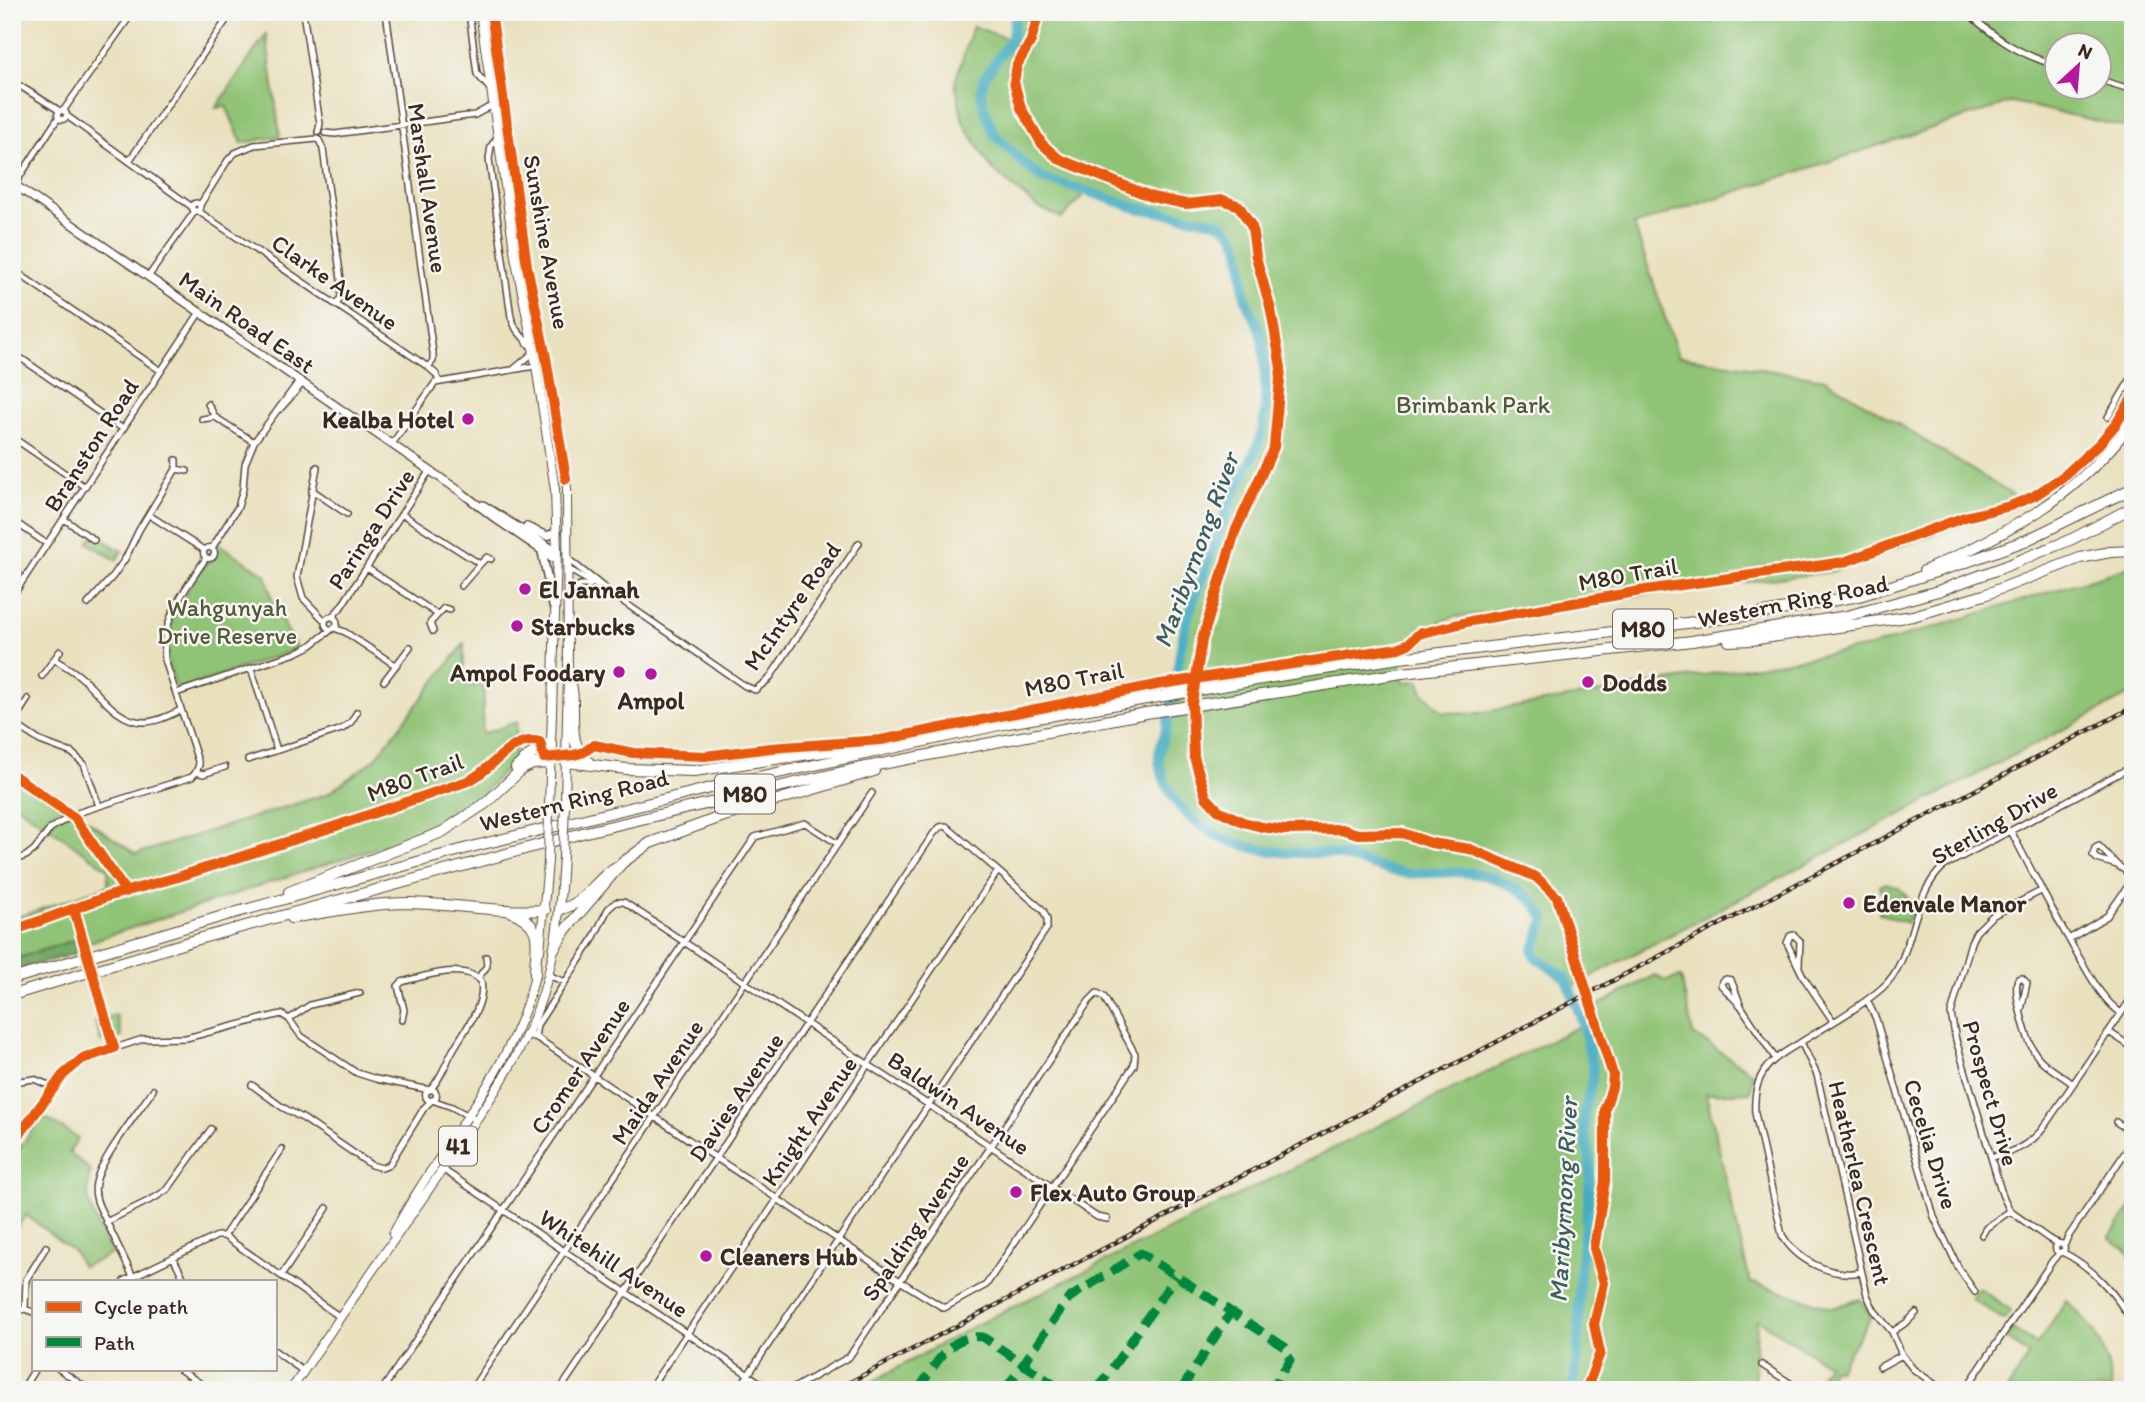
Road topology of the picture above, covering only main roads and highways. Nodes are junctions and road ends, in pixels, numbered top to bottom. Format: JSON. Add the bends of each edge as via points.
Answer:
{"nodes":[{"id":1,"x":491,"y":12,"type":"edge"},
{"id":2,"x":481,"y":13,"type":"edge"},
{"id":3,"x":504,"y":106,"type":"junction"},
{"id":4,"x":502,"y":171,"type":"junction"},
{"id":5,"x":13,"y":184,"type":"edge"},
{"id":6,"x":536,"y":311,"type":"junction"},
{"id":7,"x":535,"y":366,"type":"junction"},
{"id":8,"x":2133,"y":421,"type":"edge"},
{"id":9,"x":2133,"y":488,"type":"edge"},
{"id":10,"x":461,"y":492,"type":"junction"},
{"id":11,"x":2133,"y":507,"type":"edge"},
{"id":12,"x":498,"y":514,"type":"junction"},
{"id":13,"x":557,"y":532,"type":"junction"},
{"id":14,"x":541,"y":551,"type":"junction"},
{"id":15,"x":2133,"y":551,"type":"edge"},
{"id":16,"x":556,"y":556,"type":"junction"},
{"id":17,"x":568,"y":564,"type":"junction"},
{"id":18,"x":1885,"y":588,"type":"junction"},
{"id":19,"x":554,"y":610,"type":"junction"},
{"id":20,"x":1692,"y":641,"type":"junction"},
{"id":21,"x":568,"y":675,"type":"junction"},
{"id":22,"x":552,"y":746,"type":"junction"},
{"id":23,"x":888,"y":746,"type":"junction"},
{"id":24,"x":904,"y":761,"type":"junction"},
{"id":25,"x":566,"y":762,"type":"junction"},
{"id":26,"x":551,"y":763,"type":"junction"},
{"id":27,"x":592,"y":764,"type":"junction"},
{"id":28,"x":486,"y":803,"type":"junction"},
{"id":29,"x":622,"y":863,"type":"junction"},
{"id":30,"x":560,"y":909,"type":"junction"},
{"id":31,"x":509,"y":910,"type":"junction"},
{"id":32,"x":545,"y":910,"type":"junction"},
{"id":33,"x":223,"y":916,"type":"junction"},
{"id":34,"x":202,"y":938,"type":"junction"},
{"id":35,"x":554,"y":949,"type":"junction"},
{"id":36,"x":535,"y":975,"type":"junction"},
{"id":37,"x":548,"y":975,"type":"junction"},
{"id":38,"x":12,"y":979,"type":"edge"},
{"id":39,"x":12,"y":995,"type":"edge"},
{"id":40,"x":521,"y":1019,"type":"junction"},
{"id":41,"x":517,"y":1030,"type":"junction"},
{"id":42,"x":531,"y":1036,"type":"junction"},
{"id":43,"x":472,"y":1118,"type":"junction"},
{"id":44,"x":293,"y":1389,"type":"edge"}],
"edges":[{"from":1,"to":3,"type":"main road","name":"Sunshine Avenue","number":"41"},
{"from":2,"to":4,"type":"main road","name":"Sunshine Avenue","number":"41"},
{"from":3,"to":4,"type":"main road","via":[[508,162]]},
{"from":3,"to":6,"type":"main road","name":"Sunshine Avenue","number":"41"},
{"from":4,"to":7,"type":"main road","name":"Sunshine Avenue","number":"41"},
{"from":5,"to":10,"type":"main road","name":"Main Road East"},
{"from":6,"to":7,"type":"main road","via":[[541,358]]},
{"from":6,"to":17,"type":"main road","name":"Sunshine Avenue","number":"41","via":[[562,447]]},
{"from":7,"to":13,"type":"main road","name":"Sunshine Avenue","number":"41"},
{"from":8,"to":18,"type":"highway","via":[[2087,474],[2038,513]]},
{"from":9,"to":18,"type":"highway","name":"Western Ring Road","number":"M80","via":[[2027,540]]},
{"from":10,"to":12,"type":"main road","name":"Main Road East"},
{"from":10,"to":14,"type":"main road","name":"Main Road East"},
{"from":11,"to":20,"type":"highway","name":"Western Ring Road","number":"M80","via":[[2050,548],[1938,591],[1847,616]]},
{"from":12,"to":13,"type":"main road","via":[[547,536]]},
{"from":12,"to":16,"type":"main road","name":"Main Road East"},
{"from":13,"to":16,"type":"main road","name":"Sunshine Avenue","number":"41"},
{"from":14,"to":16,"type":"main road","name":"Main Road East"},
{"from":14,"to":19,"type":"main road"},
{"from":15,"to":20,"type":"highway","via":[[2080,558],[1913,616],[1751,640]]},
{"from":16,"to":17,"type":"main road","name":"Main Road East"},
{"from":16,"to":19,"type":"main road","name":"Sunshine Avenue","number":"41"},
{"from":17,"to":21,"type":"main road","name":"Sunshine Avenue","number":"41"},
{"from":18,"to":23,"type":"highway","name":"Western Ring Road","number":"M80","via":[[1785,611],[1400,658],[1008,723],[973,724]]},
{"from":19,"to":22,"type":"main road","name":"Sunshine Avenue","number":"41"},
{"from":20,"to":24,"type":"highway","name":"Western Ring Road","number":"M80","via":[[1402,673],[1146,713]]},
{"from":21,"to":25,"type":"main road","name":"Sunshine Avenue","number":"41"},
{"from":21,"to":27,"type":"highway","via":[[574,689],[575,740]]},
{"from":22,"to":26,"type":"main road","name":"Sunshine Avenue","number":"41"},
{"from":22,"to":28,"type":"highway","via":[[526,758]]},
{"from":23,"to":27,"type":"highway","via":[[694,771]]},
{"from":23,"to":33,"type":"highway","name":"Western Ring Road","number":"M80","via":[[488,842]]},
{"from":24,"to":29,"type":"highway","via":[[684,829]]},
{"from":24,"to":34,"type":"highway","name":"Western Ring Road","number":"M80","via":[[586,832]]},
{"from":25,"to":26,"type":"main road"},
{"from":25,"to":27,"type":"highway"},
{"from":25,"to":30,"type":"main road","name":"Sunshine Avenue","number":"41","bridge":true},
{"from":26,"to":28,"type":"highway","via":[[522,769]]},
{"from":26,"to":32,"type":"main road","name":"Sunshine Avenue","number":"41","bridge":true},
{"from":28,"to":33,"type":"highway","via":[[433,837]]},
{"from":29,"to":30,"type":"highway","via":[[579,902]]},
{"from":29,"to":35,"type":"highway"},
{"from":30,"to":32,"type":"main road"},
{"from":30,"to":35,"type":"main road","name":"Sunshine Avenue","number":"41"},
{"from":31,"to":32,"type":"highway"},
{"from":31,"to":34,"type":"highway","via":[[380,905]]},
{"from":31,"to":36,"type":"highway","via":[[528,919],[536,931]]},
{"from":32,"to":36,"type":"main road","name":"Sunshine Avenue","number":"41"},
{"from":33,"to":38,"type":"highway","name":"Western Ring Road","number":"M80"},
{"from":34,"to":39,"type":"highway","name":"Western Ring Road","number":"M80"},
{"from":35,"to":37,"type":"main road","name":"Sunshine Avenue","number":"41"},
{"from":36,"to":40,"type":"main road","name":"Sunshine Avenue","number":"41"},
{"from":37,"to":40,"type":"main road","via":[[541,979]]},
{"from":37,"to":42,"type":"main road","number":"41"},
{"from":40,"to":41,"type":"main road","number":"41"},
{"from":41,"to":42,"type":"main road"},
{"from":41,"to":43,"type":"main road","number":"41"},
{"from":42,"to":43,"type":"main road","number":"41"},
{"from":43,"to":44,"type":"main road","number":"41"}]}
